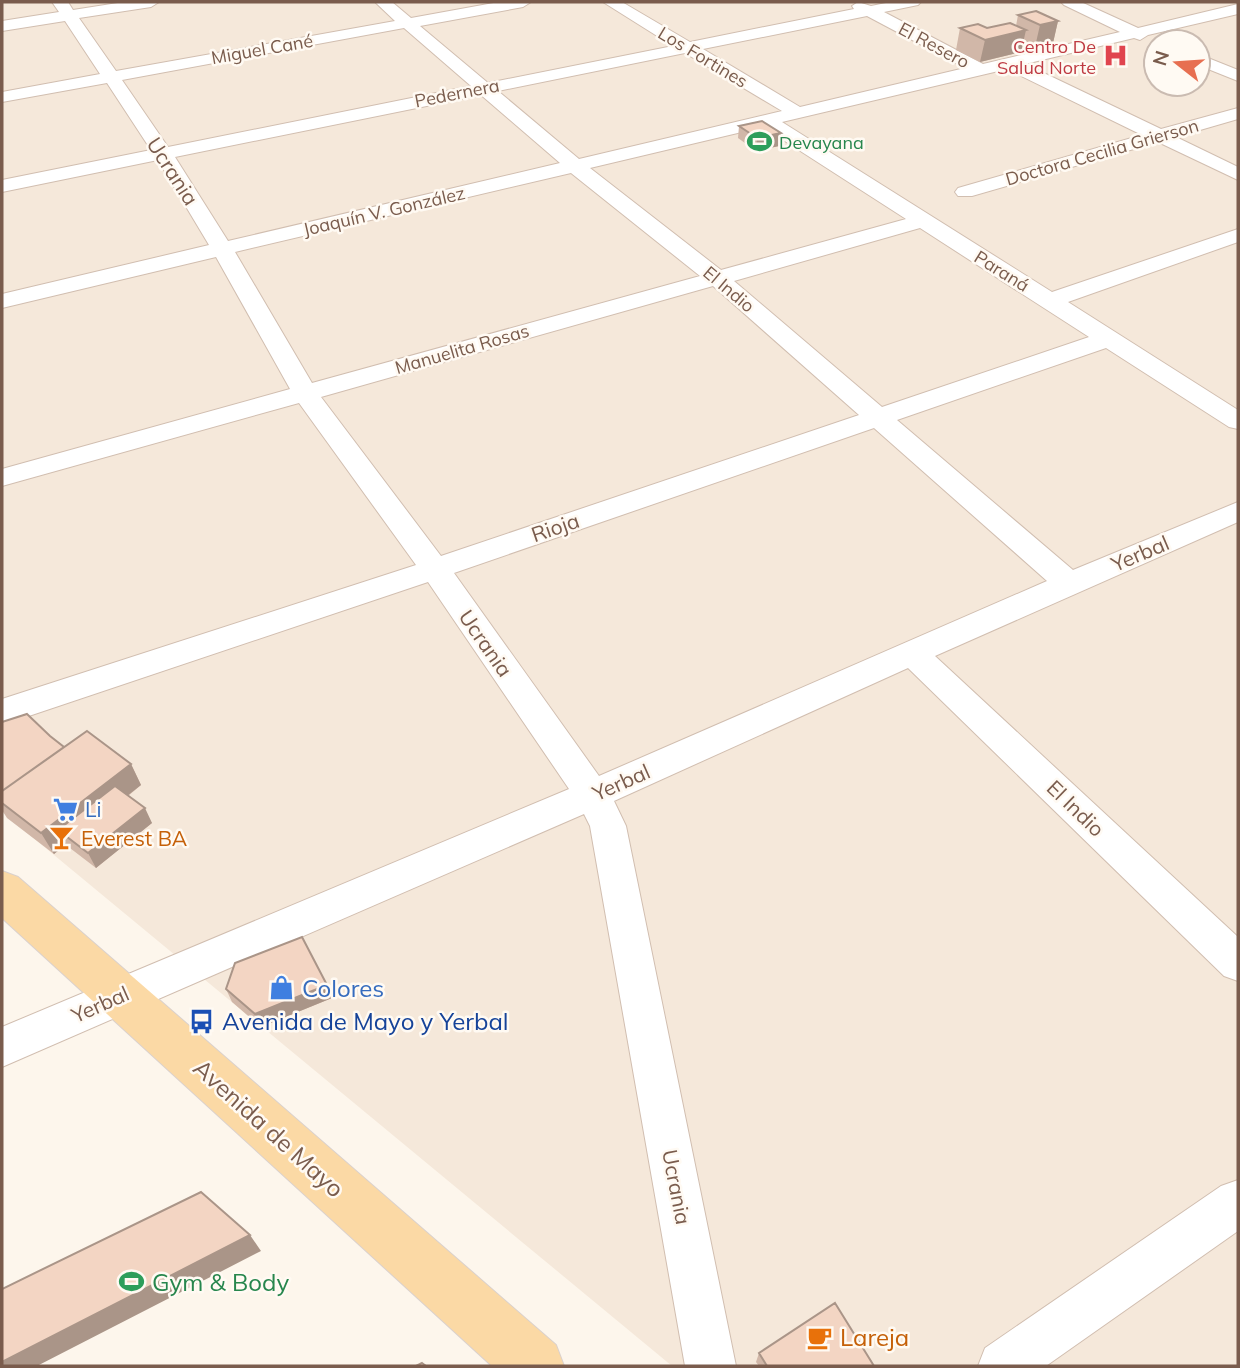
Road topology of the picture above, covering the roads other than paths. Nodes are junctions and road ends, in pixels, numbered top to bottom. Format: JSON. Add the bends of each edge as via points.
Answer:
{"nodes":[{"id":1,"x":151,"y":2,"type":"edge"},
{"id":2,"x":383,"y":2,"type":"edge"},
{"id":3,"x":523,"y":2,"type":"edge"},
{"id":4,"x":611,"y":2,"type":"edge"},
{"id":5,"x":851,"y":2,"type":"edge"},
{"id":6,"x":913,"y":2,"type":"edge"},
{"id":7,"x":1069,"y":2,"type":"edge"},
{"id":8,"x":64,"y":8,"type":"edge"},
{"id":9,"x":1238,"y":9,"type":"edge"},
{"id":10,"x":870,"y":11,"type":"junction"},
{"id":11,"x":408,"y":23,"type":"junction"},
{"id":12,"x":2,"y":26,"type":"edge"},
{"id":13,"x":1134,"y":32,"type":"junction"},
{"id":14,"x":1142,"y":35,"type":"edge"},
{"id":15,"x":686,"y":46,"type":"junction"},
{"id":16,"x":1009,"y":63,"type":"junction"},
{"id":17,"x":1212,"y":65,"type":"edge"},
{"id":18,"x":979,"y":69,"type":"junction"},
{"id":19,"x":1238,"y":76,"type":"edge"},
{"id":20,"x":111,"y":77,"type":"junction"},
{"id":21,"x":484,"y":88,"type":"junction"},
{"id":22,"x":2,"y":97,"type":"edge"},
{"id":23,"x":796,"y":112,"type":"junction"},
{"id":24,"x":1238,"y":113,"type":"edge"},
{"id":25,"x":765,"y":120,"type":"junction"},
{"id":26,"x":1157,"y":135,"type":"junction"},
{"id":27,"x":163,"y":153,"type":"junction"},
{"id":28,"x":575,"y":166,"type":"junction"},
{"id":29,"x":1238,"y":174,"type":"edge"},
{"id":30,"x":2,"y":186,"type":"edge"},
{"id":31,"x":965,"y":192,"type":"dead end"},
{"id":32,"x":922,"y":220,"type":"junction"},
{"id":33,"x":1238,"y":236,"type":"edge"},
{"id":34,"x":223,"y":250,"type":"junction"},
{"id":35,"x":717,"y":278,"type":"junction"},
{"id":36,"x":1049,"y":301,"type":"junction"},
{"id":37,"x":2,"y":302,"type":"edge"},
{"id":38,"x":1107,"y":339,"type":"junction"},
{"id":39,"x":305,"y":393,"type":"junction"},
{"id":40,"x":876,"y":416,"type":"junction"},
{"id":41,"x":1238,"y":421,"type":"edge"},
{"id":42,"x":2,"y":478,"type":"edge"},
{"id":43,"x":1238,"y":511,"type":"edge"},
{"id":44,"x":435,"y":569,"type":"junction"},
{"id":45,"x":1069,"y":583,"type":"junction"},
{"id":46,"x":913,"y":654,"type":"junction"},
{"id":47,"x":2,"y":712,"type":"edge"},
{"id":48,"x":592,"y":794,"type":"junction"},
{"id":49,"x":2,"y":890,"type":"edge"},
{"id":50,"x":1238,"y":963,"type":"edge"},
{"id":51,"x":120,"y":995,"type":"junction"},
{"id":52,"x":2,"y":1047,"type":"edge"},
{"id":53,"x":1238,"y":1203,"type":"edge"},
{"id":54,"x":535,"y":1366,"type":"edge"},
{"id":55,"x":711,"y":1366,"type":"edge"},
{"id":56,"x":1003,"y":1366,"type":"edge"}],
"edges":[{"from":1,"to":8,"type":"street"},
{"from":2,"to":11,"type":"street","name":"El Indio"},
{"from":3,"to":11,"type":"street","name":"Miguel Cané"},
{"from":4,"to":15,"type":"street","name":"Los Fortines"},
{"from":5,"to":10,"type":"street","name":"El Resero"},
{"from":6,"to":10,"type":"street","name":"Pedernera"},
{"from":7,"to":13,"type":"street"},
{"from":8,"to":12,"type":"street"},
{"from":8,"to":20,"type":"street","name":"Ucrania"},
{"from":9,"to":13,"type":"street","name":"Joaquín V. González"},
{"from":10,"to":15,"type":"street","name":"Pedernera"},
{"from":10,"to":18,"type":"street","name":"El Resero"},
{"from":11,"to":20,"type":"street","name":"Miguel Cané"},
{"from":11,"to":21,"type":"street","name":"El Indio"},
{"from":13,"to":14,"type":"street"},
{"from":13,"to":16,"type":"street","name":"Joaquín V. González"},
{"from":15,"to":21,"type":"street","name":"Pedernera"},
{"from":15,"to":23,"type":"street","name":"Los Fortines"},
{"from":16,"to":18,"type":"street","name":"Joaquín V. González"},
{"from":16,"to":26,"type":"street"},
{"from":17,"to":19,"type":"street"},
{"from":18,"to":23,"type":"street","name":"Joaquín V. González"},
{"from":20,"to":22,"type":"street","name":"Miguel Cané"},
{"from":20,"to":27,"type":"street","name":"Ucrania"},
{"from":21,"to":27,"type":"street","name":"Pedernera"},
{"from":21,"to":28,"type":"street","name":"El Indio"},
{"from":23,"to":25,"type":"street","name":"Joaquín V. González"},
{"from":24,"to":26,"type":"street","name":"Doctora Cecilia Grierson"},
{"from":25,"to":28,"type":"street","name":"Joaquín V. González"},
{"from":25,"to":32,"type":"street","name":"Paraná"},
{"from":26,"to":29,"type":"street"},
{"from":26,"to":31,"type":"street","name":"Doctora Cecilia Grierson"},
{"from":27,"to":30,"type":"street","name":"Pedernera"},
{"from":27,"to":34,"type":"street","name":"Ucrania"},
{"from":28,"to":34,"type":"street","name":"Joaquín V. González"},
{"from":28,"to":35,"type":"street","name":"El Indio"},
{"from":32,"to":35,"type":"street","name":"Manuelita Rosas"},
{"from":32,"to":36,"type":"street","name":"Paraná"},
{"from":33,"to":36,"type":"street"},
{"from":34,"to":37,"type":"street","name":"Joaquín V. González"},
{"from":34,"to":39,"type":"street","name":"Ucrania"},
{"from":35,"to":39,"type":"street","name":"Manuelita Rosas"},
{"from":35,"to":40,"type":"street","name":"El Indio"},
{"from":36,"to":38,"type":"street","name":"Paraná"},
{"from":38,"to":40,"type":"street","name":"Rioja"},
{"from":38,"to":41,"type":"street","name":"Paraná"},
{"from":39,"to":42,"type":"street","name":"Manuelita Rosas"},
{"from":39,"to":44,"type":"street","name":"Ucrania"},
{"from":40,"to":44,"type":"street","name":"Rioja"},
{"from":40,"to":45,"type":"street","name":"El Indio"},
{"from":43,"to":45,"type":"street","name":"Yerbal"},
{"from":44,"to":47,"type":"street","name":"Rioja"},
{"from":44,"to":48,"type":"street","name":"Ucrania"},
{"from":45,"to":46,"type":"street","name":"Yerbal"},
{"from":46,"to":48,"type":"street","name":"Yerbal"},
{"from":46,"to":50,"type":"street","name":"El Indio"},
{"from":48,"to":51,"type":"street","name":"Yerbal"},
{"from":48,"to":55,"type":"street","name":"Ucrania","via":[[608,826]]},
{"from":49,"to":51,"type":"main road","name":"Avenida de Mayo"},
{"from":51,"to":52,"type":"street","name":"Yerbal"},
{"from":51,"to":54,"type":"main road","name":"Avenida de Mayo"},
{"from":53,"to":56,"type":"street"}]}
